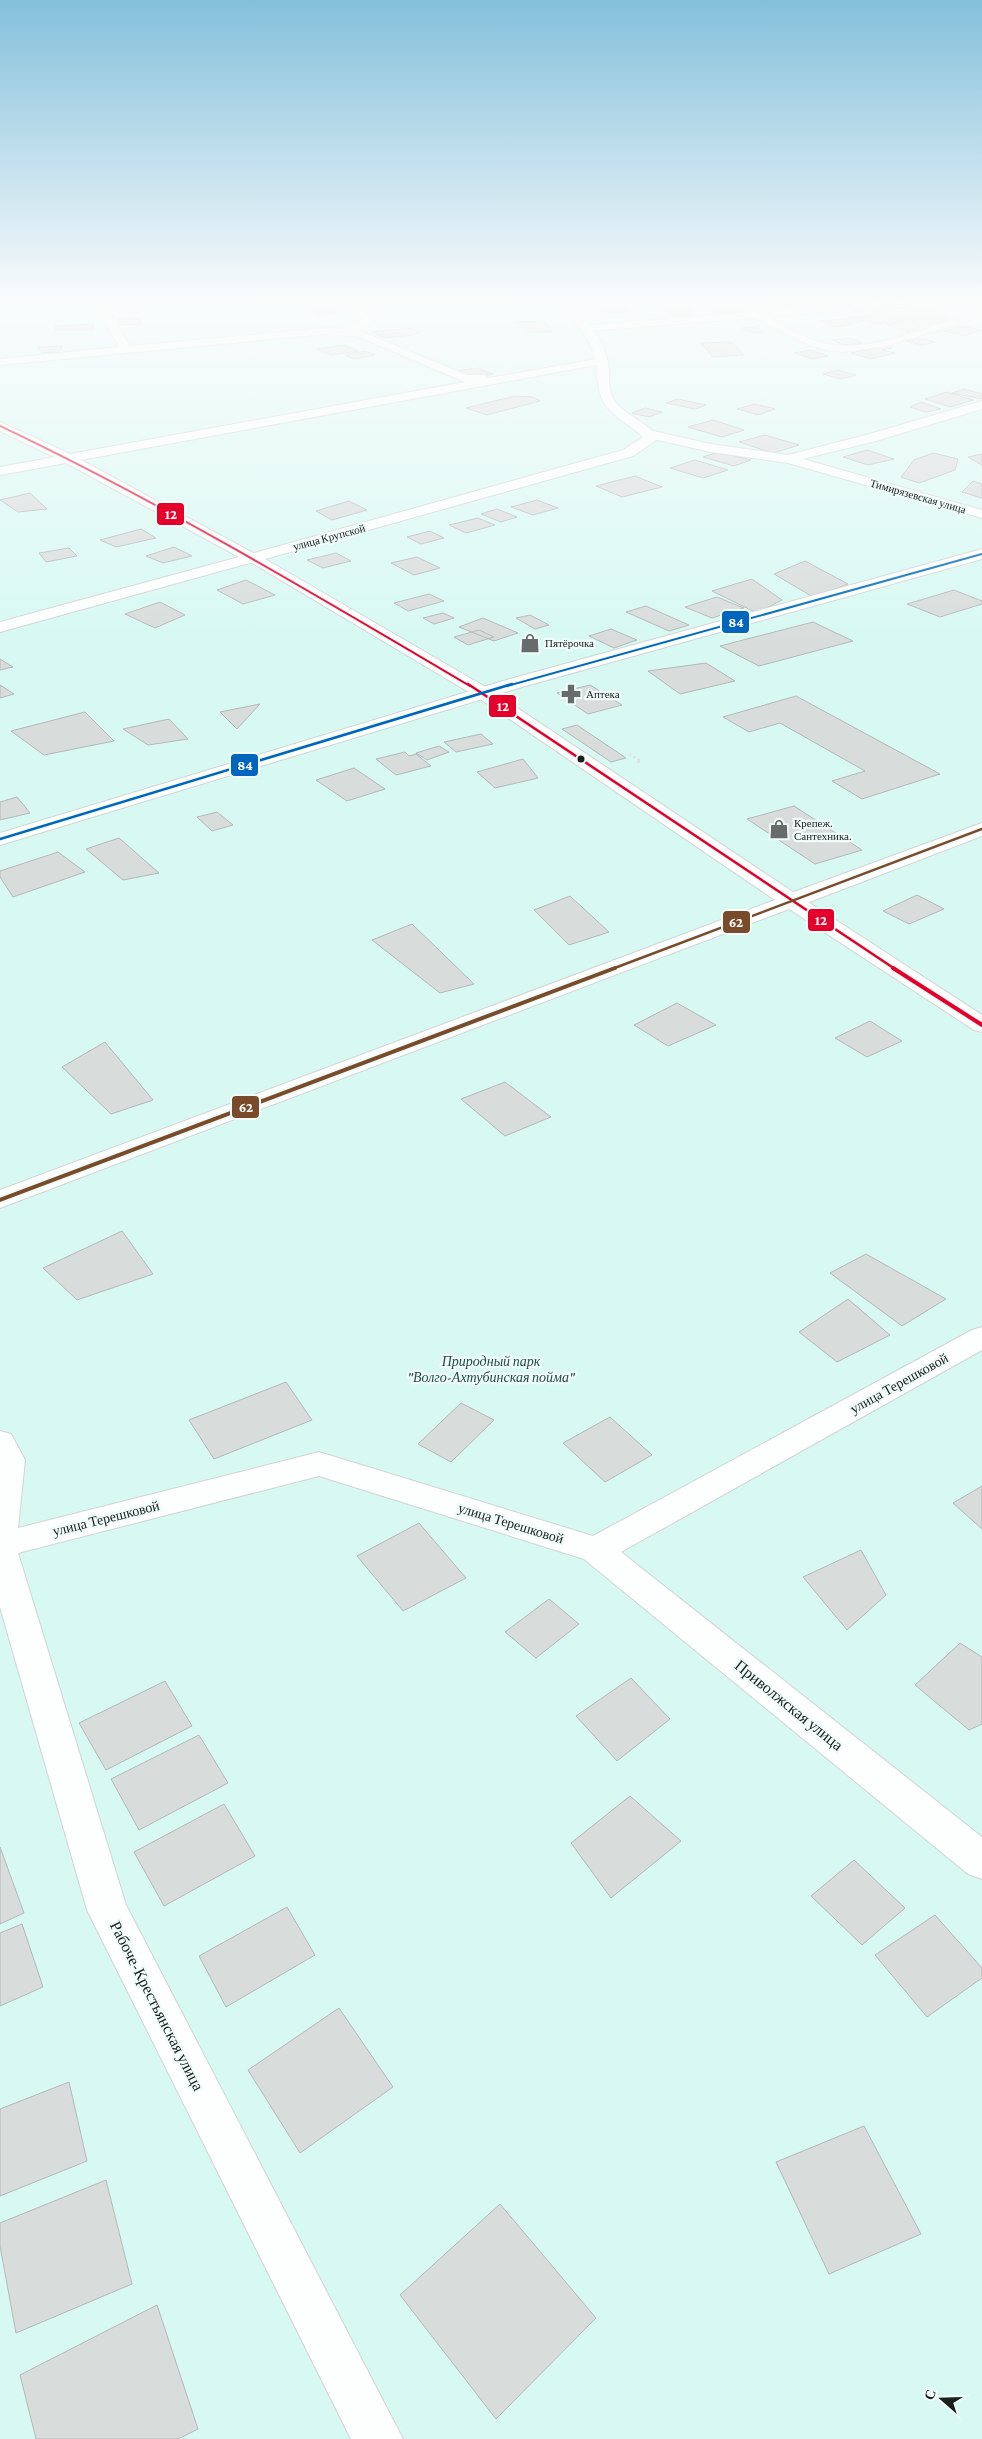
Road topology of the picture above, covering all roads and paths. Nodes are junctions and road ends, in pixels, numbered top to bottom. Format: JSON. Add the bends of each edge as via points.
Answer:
{"nodes":[{"id":1,"x":315,"y":414,"type":"edge"},
{"id":2,"x":620,"y":414,"type":"edge"},
{"id":3,"x":952,"y":414,"type":"edge"},
{"id":4,"x":0,"y":426,"type":"edge"},
{"id":5,"x":649,"y":434,"type":"junction"},
{"id":6,"x":66,"y":458,"type":"junction"},
{"id":7,"x":789,"y":459,"type":"junction"},
{"id":8,"x":0,"y":471,"type":"edge"},
{"id":9,"x":982,"y":514,"type":"edge"},
{"id":10,"x":982,"y":554,"type":"edge"},
{"id":11,"x":252,"y":558,"type":"junction"},
{"id":12,"x":0,"y":627,"type":"edge"},
{"id":13,"x":483,"y":693,"type":"junction"},
{"id":14,"x":625,"y":751,"type":"dead end"},
{"id":15,"x":633,"y":764,"type":"dead end"},
{"id":16,"x":982,"y":829,"type":"edge"},
{"id":17,"x":0,"y":839,"type":"edge"},
{"id":18,"x":791,"y":902,"type":"junction"},
{"id":19,"x":982,"y":1025,"type":"edge"},
{"id":20,"x":0,"y":1200,"type":"edge"},
{"id":21,"x":982,"y":1337,"type":"edge"},
{"id":22,"x":0,"y":1442,"type":"edge"},
{"id":23,"x":0,"y":1537,"type":"edge"},
{"id":24,"x":0,"y":1546,"type":"edge"},
{"id":25,"x":596,"y":1550,"type":"junction"},
{"id":26,"x":982,"y":1861,"type":"edge"},
{"id":27,"x":378,"y":2439,"type":"edge"}],
"edges":[{"from":1,"to":6,"type":"street"},
{"from":2,"to":5,"type":"street"},
{"from":3,"to":7,"type":"street"},
{"from":4,"to":6,"type":"street"},
{"from":5,"to":7,"type":"street","name":"Тимирязевская улица","via":[[711,448]]},
{"from":5,"to":11,"type":"street","name":"улица Крупской","via":[[647,442],[628,453]]},
{"from":6,"to":8,"type":"street"},
{"from":6,"to":11,"type":"street"},
{"from":7,"to":9,"type":"street","name":"Тимирязевская улица"},
{"from":10,"to":13,"type":"street"},
{"from":11,"to":12,"type":"street","name":"улица Крупской"},
{"from":11,"to":13,"type":"street"},
{"from":13,"to":17,"type":"street"},
{"from":13,"to":18,"type":"street"},
{"from":14,"to":15,"type":"path","via":[[641,762]]},
{"from":16,"to":18,"type":"street"},
{"from":18,"to":19,"type":"street"},
{"from":18,"to":20,"type":"street"},
{"from":21,"to":25,"type":"street","name":"улица Терешковой"},
{"from":22,"to":23,"type":"street","via":[[9,1460]]},
{"from":24,"to":25,"type":"street","name":"улица Терешковой","via":[[320,1464]]},
{"from":24,"to":27,"type":"street","name":"Рабоче-Крестьянская улица","via":[[107,1910]]},
{"from":25,"to":26,"type":"street","name":"Приволжская улица"}]}
